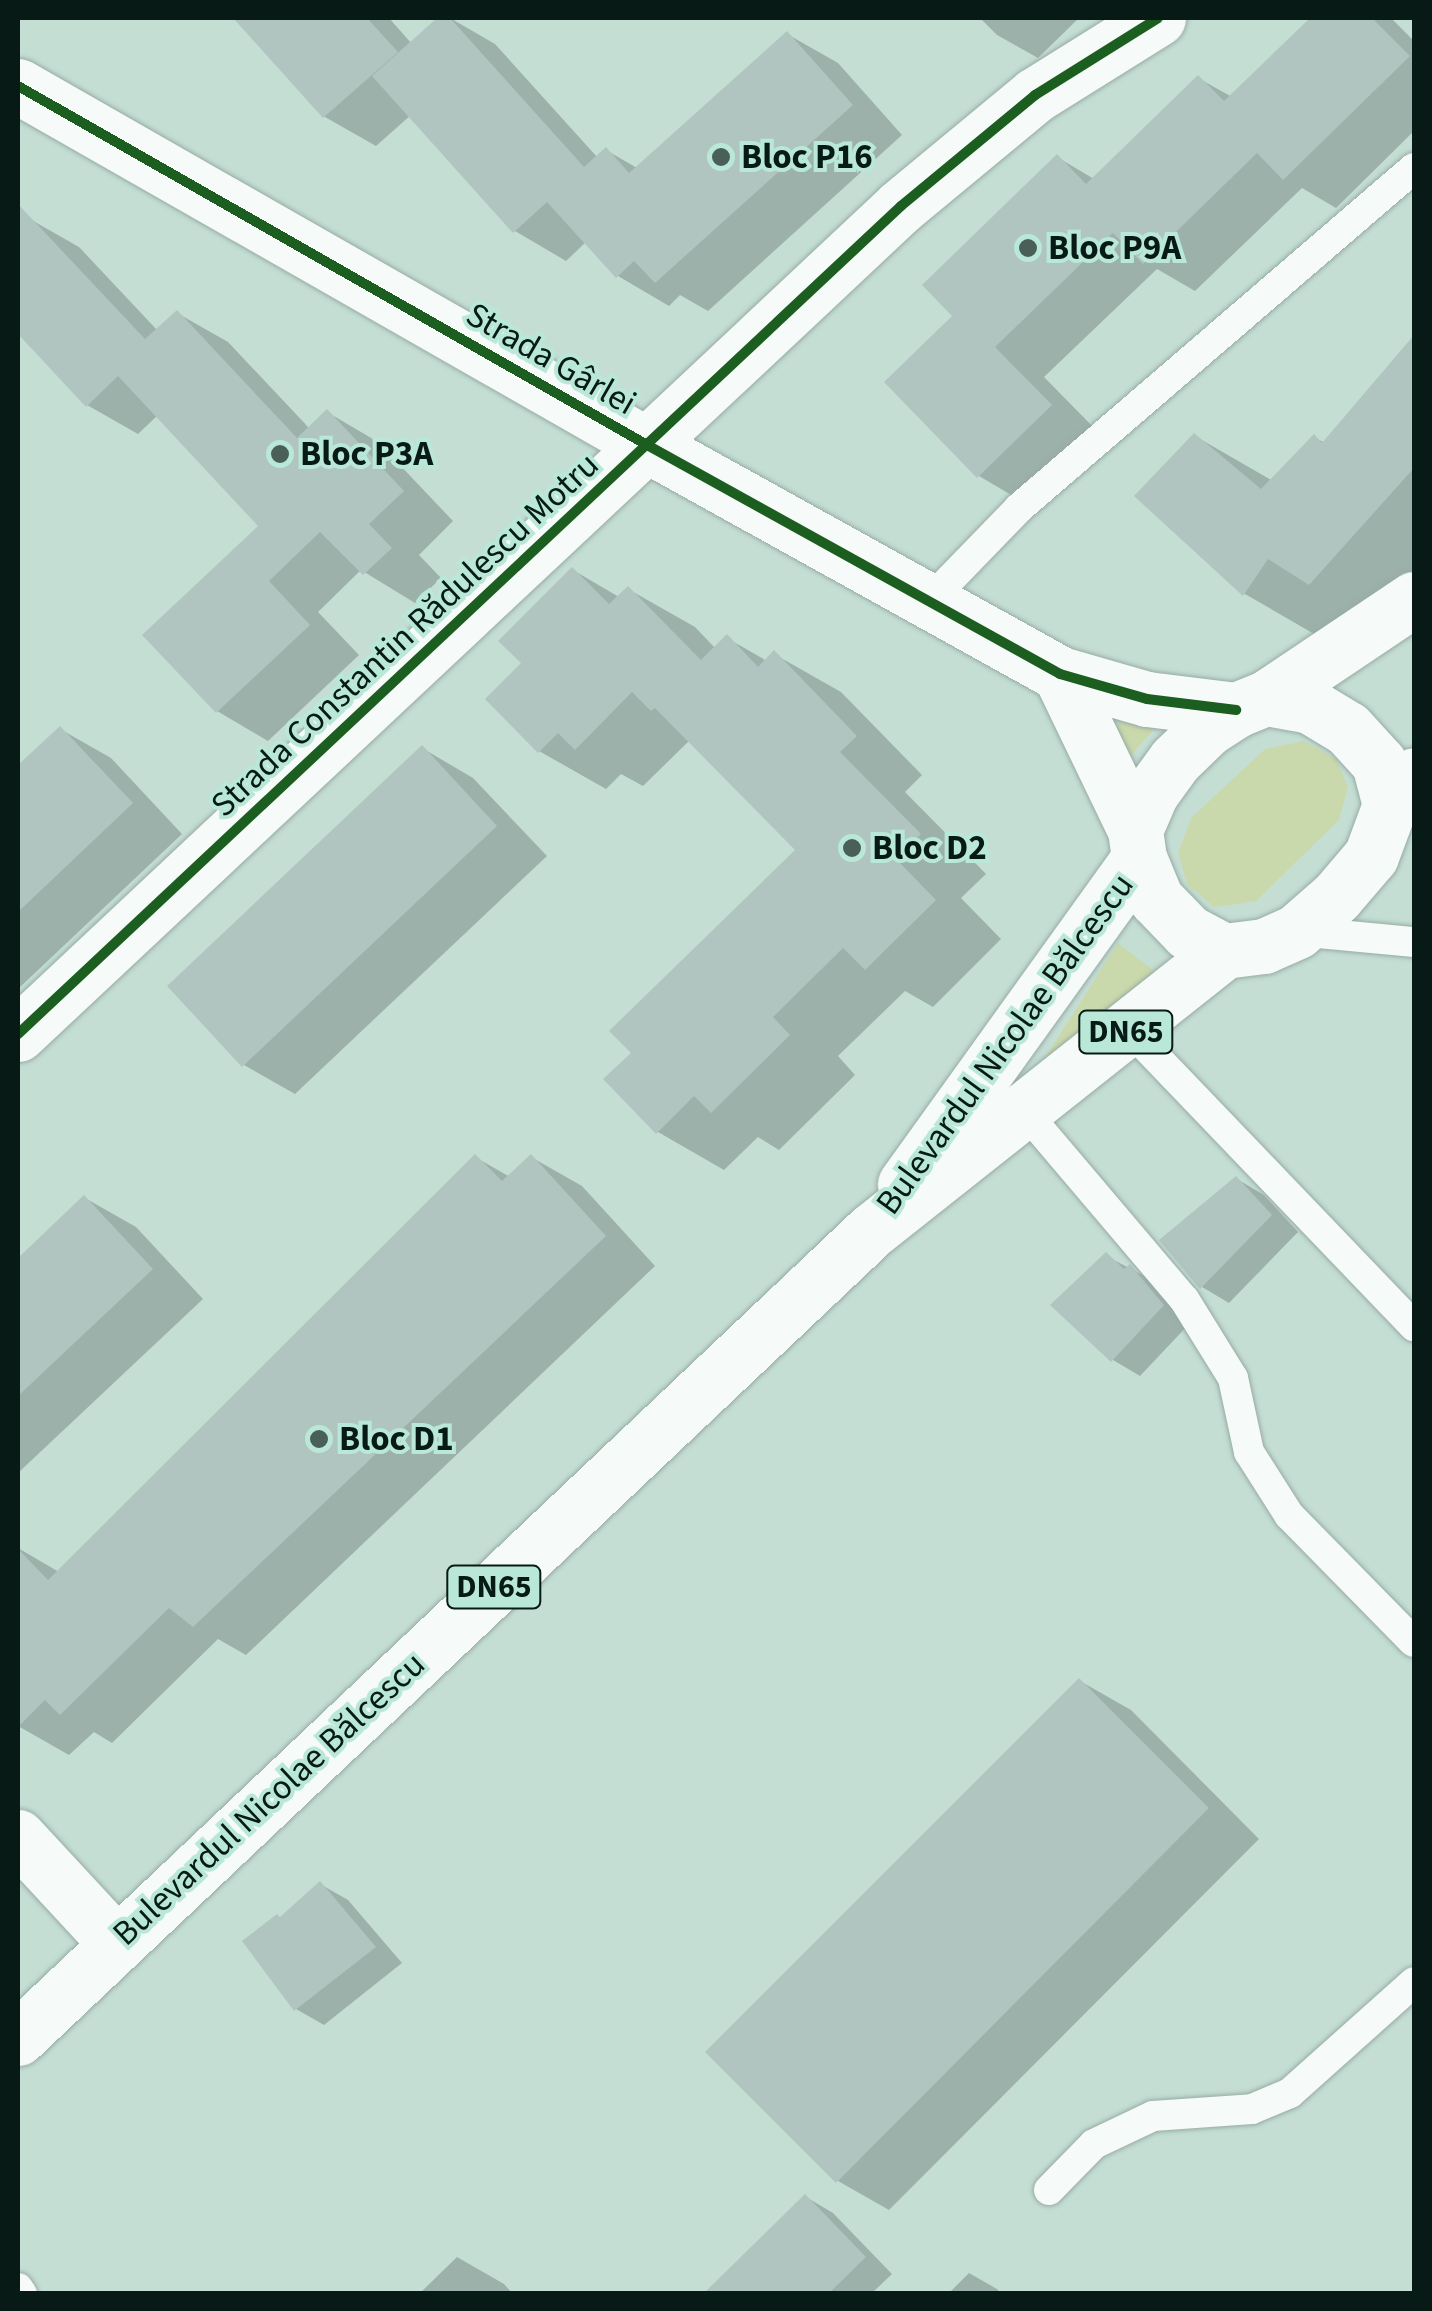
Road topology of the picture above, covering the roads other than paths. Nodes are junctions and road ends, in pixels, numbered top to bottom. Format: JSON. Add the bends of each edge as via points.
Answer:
{"nodes":[{"id":1,"x":1158,"y":18,"type":"edge"},
{"id":2,"x":18,"y":86,"type":"edge"},
{"id":3,"x":1414,"y":168,"type":"edge"},
{"id":4,"x":649,"y":446,"type":"junction"},
{"id":5,"x":1414,"y":598,"type":"edge"},
{"id":6,"x":929,"y":601,"type":"junction"},
{"id":7,"x":1060,"y":674,"type":"junction"},
{"id":8,"x":1251,"y":704,"type":"junction"},
{"id":9,"x":1406,"y":801,"type":"edge"},
{"id":10,"x":1137,"y":844,"type":"junction"},
{"id":11,"x":1297,"y":931,"type":"junction"},
{"id":12,"x":1414,"y":942,"type":"edge"},
{"id":13,"x":1224,"y":951,"type":"junction"},
{"id":14,"x":1129,"y":1030,"type":"junction"},
{"id":15,"x":18,"y":1034,"type":"edge"},
{"id":16,"x":1026,"y":1113,"type":"junction"},
{"id":17,"x":871,"y":1231,"type":"junction"},
{"id":18,"x":1414,"y":1326,"type":"edge"},
{"id":19,"x":1414,"y":1642,"type":"edge"},
{"id":20,"x":18,"y":1838,"type":"edge"},
{"id":21,"x":116,"y":1943,"type":"junction"},
{"id":22,"x":1414,"y":1982,"type":"edge"},
{"id":23,"x":18,"y":2038,"type":"edge"},
{"id":24,"x":1050,"y":2190,"type":"dead end"}],
"edges":[{"from":1,"to":4,"type":"street","name":"Strada Constantin Rădulescu Motru","via":[[1034,95],[916,194]]},
{"from":2,"to":4,"type":"street","name":"Strada Gârlei"},
{"from":3,"to":6,"type":"lane","via":[[1020,508]]},
{"from":4,"to":6,"type":"street","name":"Strada Gârlei"},
{"from":4,"to":15,"type":"street","name":"Strada Constantin Rădulescu Motru"},
{"from":5,"to":8,"type":"street","name":"Bulevardul Nicolae Bălcescu","number":"DN65"},
{"from":6,"to":7,"type":"street","name":"Strada Gârlei"},
{"from":7,"to":8,"type":"street","name":"Strada Gârlei","via":[[1148,699]]},
{"from":7,"to":10,"type":"street"},
{"from":8,"to":9,"type":"street","name":"Bulevardul Nicolae Bălcescu","number":"DN65","via":[[1310,706],[1348,729]]},
{"from":8,"to":10,"type":"street","name":"Bulevardul Nicolae Bălcescu","number":"DN65","via":[[1174,760],[1152,793]]},
{"from":9,"to":11,"type":"street","name":"Bulevardul Nicolae Bălcescu","number":"DN65","via":[[1371,856]]},
{"from":10,"to":13,"type":"street","name":"Bulevardul Nicolae Bălcescu","via":[[1156,899],[1188,932]]},
{"from":10,"to":17,"type":"street","name":"Bulevardul Nicolae Bălcescu","number":"DN65"},
{"from":11,"to":12,"type":"lane"},
{"from":11,"to":13,"type":"street","name":"Bulevardul Nicolae Bălcescu","number":"DN65","via":[[1264,946]]},
{"from":13,"to":14,"type":"street","name":"Bulevardul Nicolae Bălcescu","number":"DN65"},
{"from":14,"to":16,"type":"street","name":"Bulevardul Nicolae Bălcescu","number":"DN65"},
{"from":14,"to":18,"type":"lane"},
{"from":16,"to":17,"type":"street","name":"Bulevardul Nicolae Bălcescu","number":"DN65"},
{"from":16,"to":19,"type":"lane","via":[[1184,1299],[1233,1378],[1249,1452],[1289,1515]]},
{"from":17,"to":21,"type":"street","name":"Bulevardul Nicolae Bălcescu","number":"DN65"},
{"from":20,"to":21,"type":"street"},
{"from":21,"to":23,"type":"street","name":"Bulevardul Nicolae Bălcescu","number":"DN65"},
{"from":22,"to":24,"type":"lane","via":[[1290,2093],[1252,2110],[1153,2116],[1094,2144]]}]}
